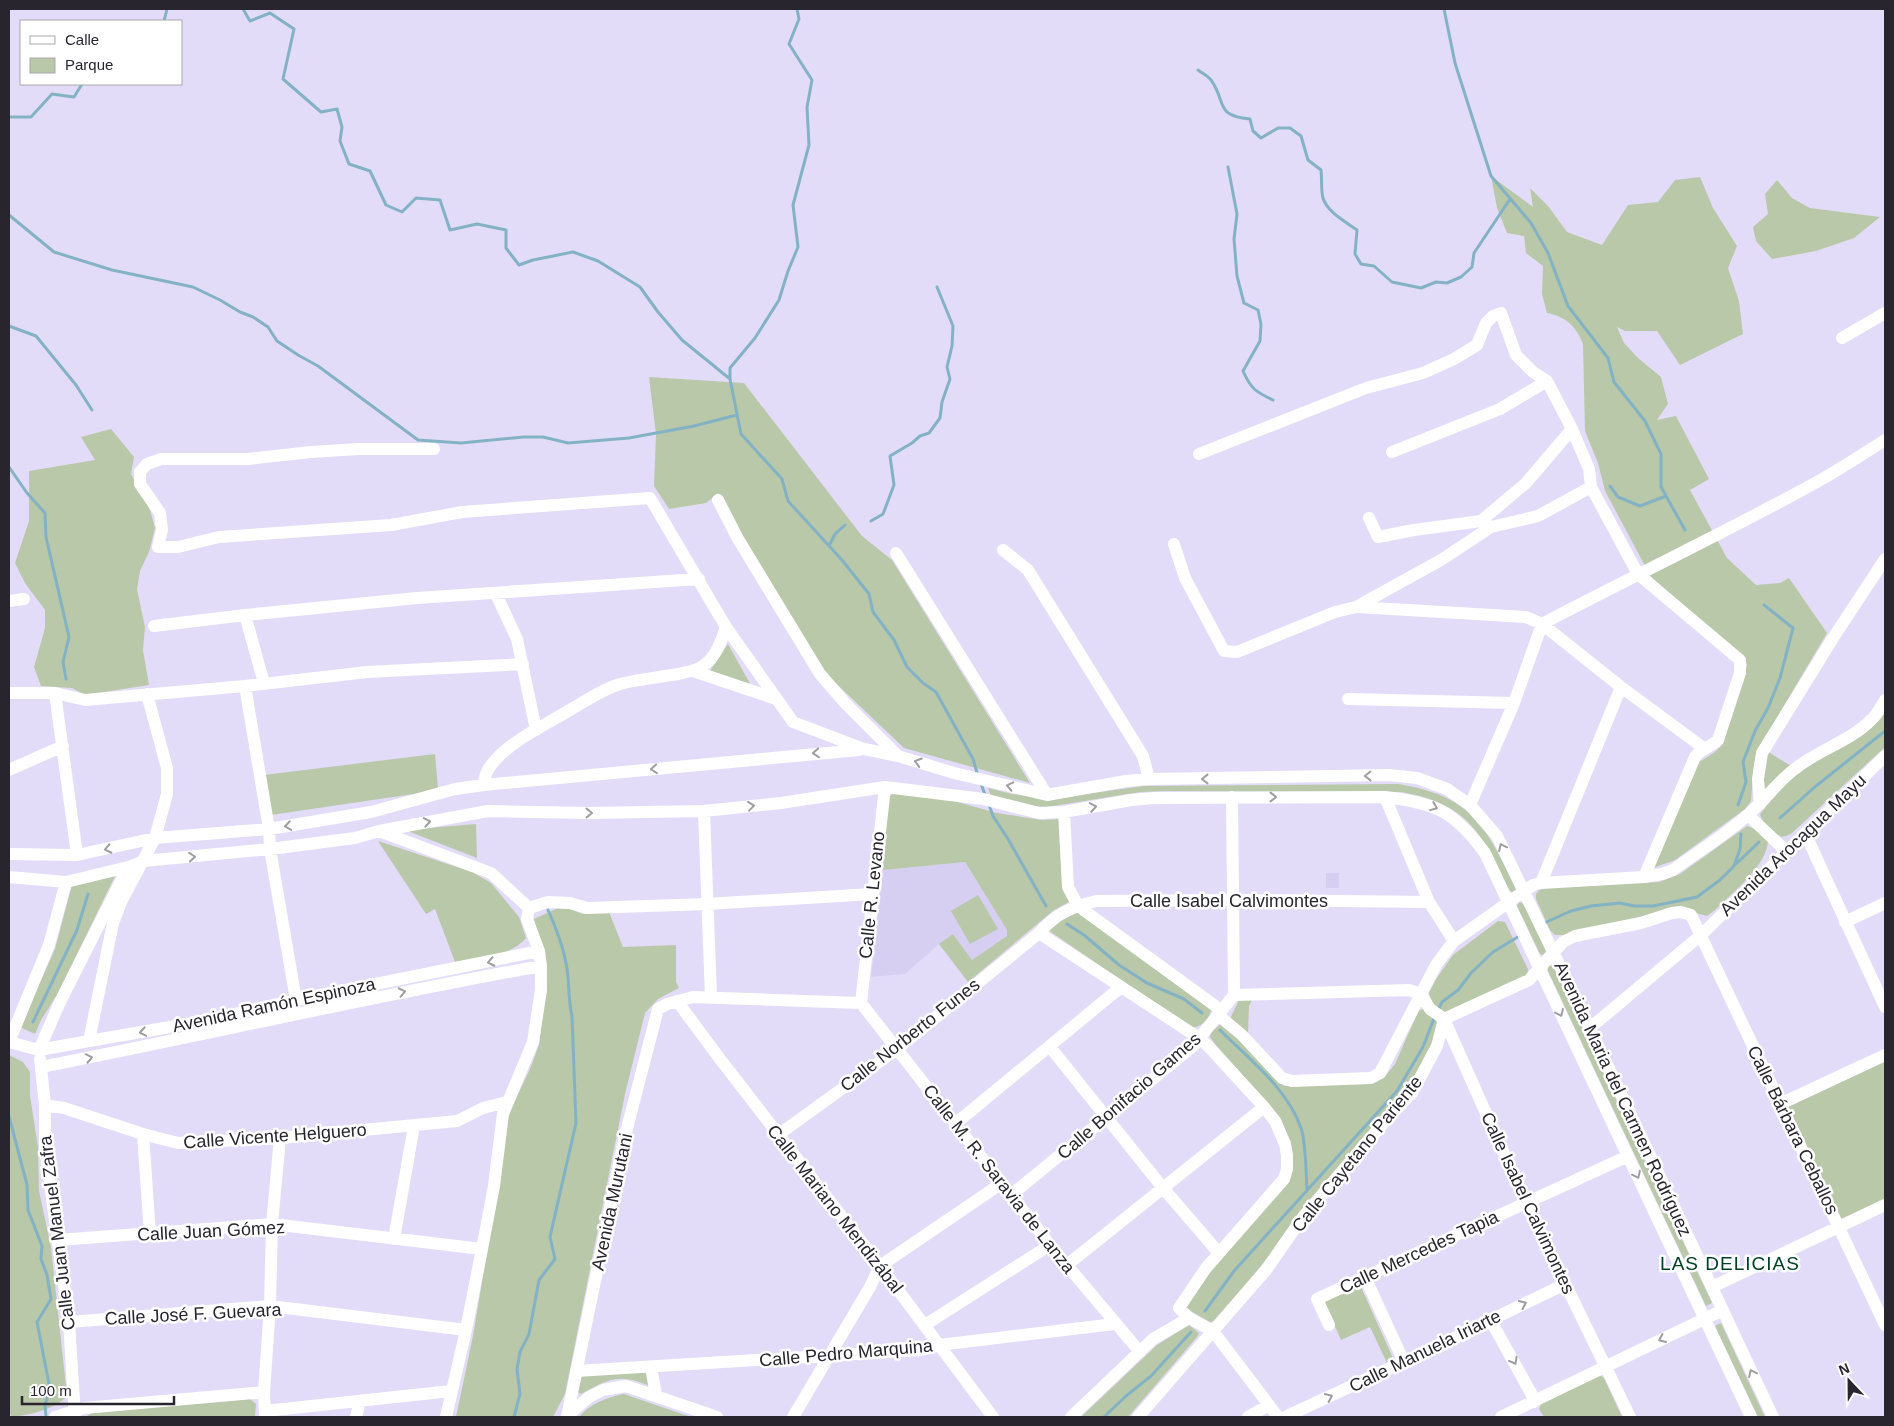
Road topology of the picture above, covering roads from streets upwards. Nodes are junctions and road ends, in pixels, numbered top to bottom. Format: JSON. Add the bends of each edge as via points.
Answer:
{"nodes":[{"id":1,"x":1885,"y":313,"type":"edge"},
{"id":2,"x":1842,"y":338,"type":"dead end"},
{"id":3,"x":1548,"y":381,"type":"junction"},
{"id":4,"x":1572,"y":429,"type":"junction"},
{"id":5,"x":1885,"y":440,"type":"edge"},
{"id":6,"x":434,"y":449,"type":"dead end"},
{"id":7,"x":1392,"y":452,"type":"dead end"},
{"id":8,"x":1199,"y":454,"type":"dead end"},
{"id":9,"x":1591,"y":487,"type":"junction"},
{"id":10,"x":718,"y":500,"type":"dead end"},
{"id":11,"x":1370,"y":518,"type":"dead end"},
{"id":12,"x":1486,"y":524,"type":"junction"},
{"id":13,"x":1174,"y":544,"type":"dead end"},
{"id":14,"x":1003,"y":550,"type":"dead end"},
{"id":15,"x":896,"y":553,"type":"dead end"},
{"id":16,"x":1885,"y":559,"type":"edge"},
{"id":17,"x":1638,"y":574,"type":"junction"},
{"id":18,"x":699,"y":579,"type":"junction"},
{"id":19,"x":496,"y":594,"type":"junction"},
{"id":20,"x":24,"y":599,"type":"dead end"},
{"id":21,"x":9,"y":601,"type":"edge"},
{"id":22,"x":1356,"y":607,"type":"junction"},
{"id":23,"x":245,"y":615,"type":"junction"},
{"id":24,"x":1542,"y":624,"type":"junction"},
{"id":25,"x":154,"y":626,"type":"dead end"},
{"id":26,"x":726,"y":627,"type":"junction"},
{"id":27,"x":523,"y":664,"type":"junction"},
{"id":28,"x":693,"y":671,"type":"junction"},
{"id":29,"x":264,"y":683,"type":"junction"},
{"id":30,"x":245,"y":686,"type":"junction"},
{"id":31,"x":1622,"y":687,"type":"junction"},
{"id":32,"x":9,"y":693,"type":"edge"},
{"id":33,"x":55,"y":693,"type":"junction"},
{"id":34,"x":147,"y":694,"type":"junction"},
{"id":35,"x":776,"y":699,"type":"junction"},
{"id":36,"x":1348,"y":699,"type":"dead end"},
{"id":37,"x":1885,"y":700,"type":"edge"},
{"id":38,"x":1514,"y":703,"type":"junction"},
{"id":39,"x":536,"y":730,"type":"junction"},
{"id":40,"x":63,"y":746,"type":"junction"},
{"id":41,"x":864,"y":749,"type":"junction"},
{"id":42,"x":1705,"y":749,"type":"junction"},
{"id":43,"x":898,"y":756,"type":"junction"},
{"id":44,"x":1885,"y":756,"type":"edge"},
{"id":45,"x":9,"y":770,"type":"edge"},
{"id":46,"x":954,"y":773,"type":"junction"},
{"id":47,"x":1149,"y":779,"type":"junction"},
{"id":48,"x":484,"y":785,"type":"junction"},
{"id":49,"x":884,"y":787,"type":"junction"},
{"id":50,"x":951,"y":795,"type":"junction"},
{"id":51,"x":1047,"y":795,"type":"junction"},
{"id":52,"x":1232,"y":797,"type":"junction"},
{"id":53,"x":1385,"y":797,"type":"junction"},
{"id":54,"x":1760,"y":804,"type":"junction"},
{"id":55,"x":1470,"y":805,"type":"junction"},
{"id":56,"x":704,"y":812,"type":"junction"},
{"id":57,"x":1064,"y":812,"type":"junction"},
{"id":58,"x":1748,"y":815,"type":"junction"},
{"id":59,"x":353,"y":816,"type":"junction"},
{"id":60,"x":269,"y":829,"type":"junction"},
{"id":61,"x":380,"y":831,"type":"junction"},
{"id":62,"x":1805,"y":833,"type":"junction"},
{"id":63,"x":155,"y":838,"type":"junction"},
{"id":64,"x":355,"y":838,"type":"junction"},
{"id":65,"x":270,"y":849,"type":"junction"},
{"id":66,"x":1786,"y":851,"type":"junction"},
{"id":67,"x":9,"y":854,"type":"edge"},
{"id":68,"x":78,"y":856,"type":"junction"},
{"id":69,"x":144,"y":861,"type":"junction"},
{"id":70,"x":128,"y":867,"type":"junction"},
{"id":71,"x":9,"y":877,"type":"edge"},
{"id":72,"x":1644,"y":877,"type":"junction"},
{"id":73,"x":66,"y":882,"type":"junction"},
{"id":74,"x":1541,"y":883,"type":"junction"},
{"id":75,"x":1523,"y":891,"type":"junction"},
{"id":76,"x":872,"y":894,"type":"junction"},
{"id":77,"x":1234,"y":900,"type":"junction"},
{"id":78,"x":1429,"y":902,"type":"junction"},
{"id":79,"x":1509,"y":902,"type":"junction"},
{"id":80,"x":1885,"y":903,"type":"edge"},
{"id":81,"x":707,"y":904,"type":"junction"},
{"id":82,"x":1078,"y":906,"type":"junction"},
{"id":83,"x":529,"y":908,"type":"junction"},
{"id":84,"x":1845,"y":922,"type":"junction"},
{"id":85,"x":1039,"y":933,"type":"junction"},
{"id":86,"x":1701,"y":935,"type":"junction"},
{"id":87,"x":1454,"y":942,"type":"junction"},
{"id":88,"x":539,"y":951,"type":"junction"},
{"id":89,"x":1554,"y":952,"type":"junction"},
{"id":90,"x":542,"y":966,"type":"junction"},
{"id":91,"x":1539,"y":968,"type":"junction"},
{"id":92,"x":1121,"y":987,"type":"junction"},
{"id":93,"x":1234,"y":994,"type":"junction"},
{"id":94,"x":1420,"y":994,"type":"junction"},
{"id":95,"x":711,"y":997,"type":"junction"},
{"id":96,"x":296,"y":1000,"type":"junction"},
{"id":97,"x":678,"y":1001,"type":"junction"},
{"id":98,"x":861,"y":1003,"type":"junction"},
{"id":99,"x":1885,"y":1007,"type":"edge"},
{"id":100,"x":1220,"y":1013,"type":"junction"},
{"id":101,"x":1444,"y":1019,"type":"junction"},
{"id":102,"x":1590,"y":1028,"type":"junction"},
{"id":103,"x":1199,"y":1038,"type":"junction"},
{"id":104,"x":89,"y":1041,"type":"junction"},
{"id":105,"x":9,"y":1042,"type":"edge"},
{"id":106,"x":1050,"y":1047,"type":"junction"},
{"id":107,"x":898,"y":1049,"type":"junction"},
{"id":108,"x":39,"y":1050,"type":"junction"},
{"id":109,"x":1885,"y":1055,"type":"edge"},
{"id":110,"x":41,"y":1067,"type":"junction"},
{"id":111,"x":507,"y":1102,"type":"junction"},
{"id":112,"x":1780,"y":1104,"type":"junction"},
{"id":113,"x":45,"y":1105,"type":"junction"},
{"id":114,"x":1264,"y":1107,"type":"junction"},
{"id":115,"x":1106,"y":1118,"type":"junction"},
{"id":116,"x":955,"y":1124,"type":"junction"},
{"id":117,"x":414,"y":1126,"type":"junction"},
{"id":118,"x":143,"y":1134,"type":"junction"},
{"id":119,"x":778,"y":1134,"type":"junction"},
{"id":120,"x":280,"y":1138,"type":"junction"},
{"id":121,"x":1628,"y":1156,"type":"junction"},
{"id":122,"x":1002,"y":1183,"type":"junction"},
{"id":123,"x":1163,"y":1188,"type":"junction"},
{"id":124,"x":1010,"y":1195,"type":"junction"},
{"id":125,"x":1526,"y":1203,"type":"junction"},
{"id":126,"x":1885,"y":1205,"type":"edge"},
{"id":127,"x":272,"y":1224,"type":"junction"},
{"id":128,"x":1840,"y":1227,"type":"junction"},
{"id":129,"x":150,"y":1234,"type":"junction"},
{"id":130,"x":58,"y":1240,"type":"junction"},
{"id":131,"x":394,"y":1240,"type":"junction"},
{"id":132,"x":1050,"y":1245,"type":"junction"},
{"id":133,"x":482,"y":1249,"type":"junction"},
{"id":134,"x":1219,"y":1253,"type":"junction"},
{"id":135,"x":1067,"y":1265,"type":"junction"},
{"id":136,"x":880,"y":1266,"type":"junction"},
{"id":137,"x":1365,"y":1277,"type":"junction"},
{"id":138,"x":1565,"y":1284,"type":"junction"},
{"id":139,"x":1712,"y":1287,"type":"junction"},
{"id":140,"x":270,"y":1306,"type":"junction"},
{"id":141,"x":1723,"y":1310,"type":"junction"},
{"id":142,"x":1706,"y":1318,"type":"junction"},
{"id":143,"x":1491,"y":1321,"type":"junction"},
{"id":144,"x":69,"y":1322,"type":"junction"},
{"id":145,"x":1115,"y":1324,"type":"junction"},
{"id":146,"x":1200,"y":1324,"type":"junction"},
{"id":147,"x":1329,"y":1325,"type":"dead end"},
{"id":148,"x":1885,"y":1325,"type":"edge"},
{"id":149,"x":924,"y":1326,"type":"junction"},
{"id":150,"x":466,"y":1330,"type":"junction"},
{"id":151,"x":939,"y":1345,"type":"junction"},
{"id":152,"x":1140,"y":1352,"type":"junction"},
{"id":153,"x":830,"y":1356,"type":"junction"},
{"id":154,"x":1404,"y":1362,"type":"junction"},
{"id":155,"x":1606,"y":1365,"type":"junction"},
{"id":156,"x":651,"y":1367,"type":"junction"},
{"id":157,"x":576,"y":1371,"type":"junction"},
{"id":158,"x":451,"y":1391,"type":"junction"},
{"id":159,"x":264,"y":1392,"type":"junction"},
{"id":160,"x":656,"y":1395,"type":"junction"},
{"id":161,"x":360,"y":1401,"type":"junction"},
{"id":162,"x":1534,"y":1402,"type":"junction"},
{"id":163,"x":1270,"y":1405,"type":"junction"},
{"id":164,"x":75,"y":1414,"type":"edge"},
{"id":165,"x":265,"y":1414,"type":"edge"},
{"id":166,"x":567,"y":1416,"type":"edge"},
{"id":167,"x":56,"y":1417,"type":"edge"},
{"id":168,"x":356,"y":1417,"type":"edge"},
{"id":169,"x":446,"y":1417,"type":"edge"},
{"id":170,"x":717,"y":1417,"type":"edge"},
{"id":171,"x":793,"y":1417,"type":"edge"},
{"id":172,"x":993,"y":1417,"type":"edge"},
{"id":173,"x":1071,"y":1417,"type":"edge"},
{"id":174,"x":1138,"y":1417,"type":"edge"},
{"id":175,"x":1248,"y":1417,"type":"edge"},
{"id":176,"x":1278,"y":1417,"type":"edge"},
{"id":177,"x":1285,"y":1417,"type":"edge"},
{"id":178,"x":1501,"y":1417,"type":"edge"},
{"id":179,"x":1630,"y":1417,"type":"edge"},
{"id":180,"x":1751,"y":1417,"type":"edge"},
{"id":181,"x":1773,"y":1417,"type":"edge"}],
"edges":[{"from":1,"to":2,"type":"street"},
{"from":3,"to":4,"type":"street"},
{"from":3,"to":7,"type":"street","via":[[1500,409]]},
{"from":3,"to":8,"type":"street","via":[[1516,356],[1501,313],[1486,323],[1477,345],[1454,359],[1423,373],[1366,388]]},
{"from":4,"to":9,"type":"street","via":[[1589,469]]},
{"from":4,"to":12,"type":"street"},
{"from":5,"to":17,"type":"street","via":[[1818,482]]},
{"from":6,"to":18,"type":"street","via":[[359,449],[248,459],[161,459],[146,464],[140,472],[140,484],[160,513],[162,530],[158,547],[178,547],[218,537],[390,525],[462,512],[650,498]]},
{"from":9,"to":12,"type":"street","via":[[1538,516]]},
{"from":9,"to":17,"type":"street"},
{"from":10,"to":43,"type":"street","via":[[820,674]]},
{"from":11,"to":12,"type":"street","via":[[1378,537],[1414,530]]},
{"from":12,"to":22,"type":"street","via":[[1441,560]]},
{"from":13,"to":22,"type":"street","via":[[1184,578],[1224,651],[1237,652]]},
{"from":14,"to":47,"type":"street","via":[[1028,570],[1143,756]]},
{"from":15,"to":51,"type":"street"},
{"from":16,"to":54,"type":"street","via":[[1762,753],[1758,779]]},
{"from":17,"to":24,"type":"street"},
{"from":17,"to":42,"type":"street","via":[[1740,660],[1740,673],[1718,740]]},
{"from":18,"to":19,"type":"street"},
{"from":18,"to":26,"type":"street"},
{"from":19,"to":23,"type":"street","via":[[417,598]]},
{"from":19,"to":27,"type":"street","via":[[517,639]]},
{"from":20,"to":21,"type":"street"},
{"from":22,"to":24,"type":"street","via":[[1526,617]]},
{"from":23,"to":25,"type":"street"},
{"from":23,"to":29,"type":"street"},
{"from":24,"to":31,"type":"street"},
{"from":24,"to":38,"type":"street"},
{"from":26,"to":28,"type":"street","via":[[715,654]]},
{"from":26,"to":35,"type":"street"},
{"from":27,"to":29,"type":"street","via":[[368,672]]},
{"from":27,"to":39,"type":"street"},
{"from":28,"to":35,"type":"street"},
{"from":28,"to":39,"type":"street","via":[[618,685]]},
{"from":29,"to":30,"type":"street"},
{"from":30,"to":34,"type":"street"},
{"from":30,"to":60,"type":"street"},
{"from":31,"to":42,"type":"street"},
{"from":31,"to":74,"type":"street"},
{"from":32,"to":33,"type":"street"},
{"from":33,"to":34,"type":"street","via":[[85,700]]},
{"from":33,"to":40,"type":"street"},
{"from":34,"to":63,"type":"street","via":[[166,768],[166,794]]},
{"from":35,"to":41,"type":"street","via":[[793,722]]},
{"from":36,"to":38,"type":"street"},
{"from":37,"to":54,"type":"street","via":[[1863,728],[1797,767],[1780,780]]},
{"from":38,"to":55,"type":"street"},
{"from":39,"to":48,"type":"street","via":[[492,764],[485,775]]},
{"from":40,"to":45,"type":"street"},
{"from":40,"to":68,"type":"street"},
{"from":41,"to":43,"type":"street"},
{"from":41,"to":48,"type":"street","one_way":true},
{"from":42,"to":72,"type":"street","via":[[1695,757]]},
{"from":46,"to":43,"type":"street","one_way":true},
{"from":44,"to":62,"type":"street","name":"Avenida Arocagua Mayu"},
{"from":46,"to":50,"type":"street"},
{"from":51,"to":46,"type":"street","one_way":true},
{"from":47,"to":51,"type":"street","name":"Avenida Maria del Carmen Rodríguez"},
{"from":55,"to":47,"type":"street","name":"Avenida Maria del Carmen Rodríguez","one_way":true,"via":[[1440,786],[1417,778],[1389,775]]},
{"from":48,"to":59,"type":"street","via":[[455,789]]},
{"from":49,"to":50,"type":"street","name":"Avenida Maria del Carmen Rodríguez"},
{"from":56,"to":49,"type":"street","name":"Avenida Maria del Carmen Rodríguez","one_way":true},
{"from":49,"to":76,"type":"street","name":"Calle R. Levano"},
{"from":50,"to":57,"type":"street","name":"Avenida Maria del Carmen Rodríguez","via":[[1039,813]]},
{"from":52,"to":53,"type":"street","name":"Avenida Maria del Carmen Rodríguez","one_way":true},
{"from":57,"to":52,"type":"street","name":"Avenida Maria del Carmen Rodríguez","one_way":true,"via":[[1139,799]]},
{"from":52,"to":77,"type":"street"},
{"from":53,"to":78,"type":"street"},
{"from":53,"to":79,"type":"street","name":"Avenida Maria del Carmen Rodríguez","one_way":true,"via":[[1413,800],[1449,814],[1485,853]]},
{"from":54,"to":58,"type":"street"},
{"from":75,"to":55,"type":"street","name":"Avenida Maria del Carmen Rodríguez","one_way":true,"via":[[1497,836]]},
{"from":61,"to":56,"type":"street","name":"Avenida Maria del Carmen Rodríguez","one_way":true,"via":[[488,811]]},
{"from":56,"to":81,"type":"street"},
{"from":57,"to":82,"type":"street","via":[[1068,887]]},
{"from":58,"to":66,"type":"street"},
{"from":58,"to":72,"type":"street","via":[[1673,870]]},
{"from":59,"to":60,"type":"street","one_way":true},
{"from":59,"to":64,"type":"street"},
{"from":60,"to":63,"type":"street"},
{"from":60,"to":65,"type":"street"},
{"from":61,"to":64,"type":"street","name":"Avenida Maria del Carmen Rodríguez"},
{"from":61,"to":83,"type":"street","via":[[491,873]]},
{"from":62,"to":66,"type":"street","name":"Avenida Arocagua Mayu"},
{"from":62,"to":84,"type":"street"},
{"from":63,"to":68,"type":"street","one_way":true},
{"from":63,"to":69,"type":"street"},
{"from":64,"to":65,"type":"street","name":"Avenida Maria del Carmen Rodríguez"},
{"from":69,"to":65,"type":"street","name":"Avenida Maria del Carmen Rodríguez","one_way":true},
{"from":65,"to":96,"type":"street"},
{"from":66,"to":86,"type":"street","name":"Avenida Arocagua Mayu"},
{"from":67,"to":68,"type":"street"},
{"from":69,"to":70,"type":"street","name":"Avenida Maria del Carmen Rodríguez"},
{"from":69,"to":104,"type":"street","via":[[121,902],[113,924]]},
{"from":70,"to":73,"type":"street","name":"Avenida Maria del Carmen Rodríguez"},
{"from":70,"to":108,"type":"street"},
{"from":71,"to":73,"type":"street","name":"Avenida Maria del Carmen Rodríguez"},
{"from":72,"to":74,"type":"street"},
{"from":73,"to":105,"type":"street","via":[[49,945]]},
{"from":74,"to":75,"type":"street"},
{"from":75,"to":79,"type":"street"},
{"from":75,"to":89,"type":"street","name":"Avenida Maria del Carmen Rodríguez"},
{"from":76,"to":81,"type":"street"},
{"from":76,"to":98,"type":"street","name":"Calle R. Levano"},
{"from":77,"to":78,"type":"street","name":"Calle Isabel Calvimontes"},
{"from":77,"to":82,"type":"street","name":"Calle Isabel Calvimontes","via":[[1096,901]]},
{"from":77,"to":93,"type":"street"},
{"from":78,"to":87,"type":"street"},
{"from":79,"to":87,"type":"street"},
{"from":79,"to":91,"type":"street","name":"Avenida Maria del Carmen Rodríguez"},
{"from":80,"to":84,"type":"street"},
{"from":81,"to":83,"type":"street","via":[[587,908],[548,902]]},
{"from":81,"to":95,"type":"street"},
{"from":82,"to":85,"type":"street","name":"Calle Isabel Calvimontes","via":[[1051,920]]},
{"from":82,"to":100,"type":"street"},
{"from":83,"to":88,"type":"street","via":[[527,919]]},
{"from":84,"to":99,"type":"street"},
{"from":85,"to":92,"type":"street"},
{"from":85,"to":107,"type":"street","name":"Calle Norberto Funes"},
{"from":86,"to":89,"type":"street","via":[[1691,916],[1672,913],[1641,923],[1575,936]]},
{"from":86,"to":102,"type":"street","name":"Avenida Arocagua Mayu"},
{"from":86,"to":112,"type":"street","name":"Calle Bárbara Ceballos"},
{"from":87,"to":94,"type":"street"},
{"from":88,"to":90,"type":"street"},
{"from":88,"to":96,"type":"street","name":"Avenida Ramón Espinoza","one_way":true},
{"from":89,"to":91,"type":"street"},
{"from":89,"to":102,"type":"street","name":"Avenida Maria del Carmen Rodríguez"},
{"from":110,"to":90,"type":"street","name":"Avenida Ramón Espinoza","one_way":true,"via":[[418,988]]},
{"from":90,"to":111,"type":"street","via":[[533,1042]]},
{"from":91,"to":101,"type":"street","via":[[1529,980]]},
{"from":91,"to":121,"type":"street","name":"Avenida Maria del Carmen Rodríguez","one_way":true},
{"from":92,"to":103,"type":"street"},
{"from":92,"to":106,"type":"street"},
{"from":93,"to":94,"type":"street","via":[[1409,990]]},
{"from":93,"to":100,"type":"street","name":"Calle Bonifacio Games"},
{"from":94,"to":100,"type":"street","via":[[1380,1073],[1371,1078],[1292,1081],[1282,1078]]},
{"from":94,"to":101,"type":"street","name":"Calle Isabel Calvimontes","via":[[1430,1009]]},
{"from":95,"to":97,"type":"street"},
{"from":95,"to":98,"type":"street"},
{"from":96,"to":104,"type":"street","name":"Avenida Ramón Espinoza","one_way":true,"via":[[199,1022]]},
{"from":97,"to":119,"type":"street","name":"Calle Mariano Mendizábal"},
{"from":97,"to":157,"type":"street","name":"Avenida Murutani","via":[[658,1010],[654,1018],[624,1140]]},
{"from":98,"to":107,"type":"street","name":"Calle M. R. Saravia de Lanza"},
{"from":100,"to":103,"type":"street","name":"Calle Bonifacio Games"},
{"from":101,"to":125,"type":"street","name":"Calle Isabel Calvimontes"},
{"from":101,"to":146,"type":"street","name":"Calle Cayetano Pariente","via":[[1438,1046],[1412,1092],[1303,1217],[1266,1270]]},
{"from":102,"to":139,"type":"street","name":"Avenida Maria del Carmen Rodríguez"},
{"from":103,"to":114,"type":"street"},
{"from":103,"to":115,"type":"street","name":"Calle Bonifacio Games"},
{"from":104,"to":108,"type":"street","name":"Avenida Ramón Espinoza"},
{"from":105,"to":108,"type":"street","name":"Avenida Ramón Espinoza"},
{"from":106,"to":115,"type":"street"},
{"from":106,"to":116,"type":"street"},
{"from":107,"to":116,"type":"street","name":"Calle M. R. Saravia de Lanza"},
{"from":107,"to":119,"type":"street","name":"Calle Norberto Funes"},
{"from":108,"to":110,"type":"street","name":"Calle Juan Manuel Zafra"},
{"from":109,"to":112,"type":"street"},
{"from":110,"to":113,"type":"street","name":"Calle Juan Manuel Zafra"},
{"from":111,"to":117,"type":"street","name":"Calle Vicente Helguero","via":[[483,1108],[457,1121]]},
{"from":111,"to":133,"type":"street"},
{"from":112,"to":128,"type":"street","name":"Calle Bárbara Ceballos"},
{"from":113,"to":118,"type":"street","name":"Calle Vicente Helguero","via":[[64,1108]]},
{"from":113,"to":130,"type":"street","name":"Calle Juan Manuel Zafra","via":[[45,1148]]},
{"from":114,"to":123,"type":"street"},
{"from":114,"to":134,"type":"street","via":[[1286,1144],[1284,1180]]},
{"from":115,"to":123,"type":"street"},
{"from":115,"to":124,"type":"street","name":"Calle Bonifacio Games"},
{"from":116,"to":122,"type":"street","name":"Calle M. R. Saravia de Lanza"},
{"from":117,"to":120,"type":"street","name":"Calle Vicente Helguero"},
{"from":117,"to":131,"type":"street"},
{"from":118,"to":120,"type":"street","name":"Calle Vicente Helguero","via":[[178,1143]]},
{"from":118,"to":129,"type":"street"},
{"from":119,"to":136,"type":"street","name":"Calle Mariano Mendizábal"},
{"from":120,"to":127,"type":"street"},
{"from":121,"to":125,"type":"street","name":"Calle Mercedes Tapia"},
{"from":121,"to":142,"type":"street","name":"Avenida Maria del Carmen Rodríguez","one_way":true},
{"from":122,"to":124,"type":"street","name":"Calle M. R. Saravia de Lanza"},
{"from":122,"to":136,"type":"street"},
{"from":123,"to":134,"type":"street"},
{"from":123,"to":135,"type":"street"},
{"from":124,"to":132,"type":"street","name":"Calle M. R. Saravia de Lanza"},
{"from":125,"to":137,"type":"street","name":"Calle Mercedes Tapia"},
{"from":125,"to":138,"type":"street","name":"Calle Isabel Calvimontes"},
{"from":126,"to":128,"type":"street"},
{"from":127,"to":129,"type":"street","name":"Calle Juan Gómez"},
{"from":127,"to":131,"type":"street","name":"Calle Juan Gómez"},
{"from":127,"to":140,"type":"street"},
{"from":128,"to":139,"type":"street"},
{"from":128,"to":148,"type":"street","name":"Calle Bárbara Ceballos"},
{"from":129,"to":130,"type":"street","name":"Calle Juan Gómez"},
{"from":130,"to":144,"type":"street","name":"Calle Juan Manuel Zafra"},
{"from":131,"to":133,"type":"street","name":"Calle Juan Gómez"},
{"from":132,"to":135,"type":"street","name":"Calle M. R. Saravia de Lanza"},
{"from":132,"to":149,"type":"street"},
{"from":133,"to":150,"type":"street"},
{"from":134,"to":146,"type":"street","via":[[1179,1308]]},
{"from":135,"to":145,"type":"street","name":"Calle M. R. Saravia de Lanza"},
{"from":136,"to":149,"type":"street","name":"Calle Mariano Mendizábal"},
{"from":136,"to":153,"type":"street"},
{"from":137,"to":147,"type":"street","name":"Calle Mercedes Tapia","via":[[1317,1299]]},
{"from":137,"to":154,"type":"street"},
{"from":143,"to":138,"type":"street","name":"Calle Manuela Iriarte","one_way":true},
{"from":138,"to":155,"type":"street","name":"Calle Isabel Calvimontes"},
{"from":139,"to":141,"type":"street","name":"Avenida Maria del Carmen Rodríguez"},
{"from":140,"to":144,"type":"street","name":"Calle José F. Guevara"},
{"from":140,"to":150,"type":"street","name":"Calle José F. Guevara"},
{"from":140,"to":159,"type":"street"},
{"from":141,"to":142,"type":"street"},
{"from":181,"to":141,"type":"street","name":"Avenida Maria del Carmen Rodríguez","one_way":true},
{"from":142,"to":155,"type":"street","one_way":true},
{"from":142,"to":180,"type":"street","name":"Avenida Maria del Carmen Rodríguez"},
{"from":143,"to":154,"type":"street","name":"Calle Manuela Iriarte"},
{"from":143,"to":162,"type":"street","one_way":true},
{"from":144,"to":164,"type":"street","name":"Calle Juan Manuel Zafra"},
{"from":145,"to":151,"type":"street","name":"Calle Pedro Marquina"},
{"from":145,"to":152,"type":"street","name":"Calle M. R. Saravia de Lanza"},
{"from":146,"to":152,"type":"street","via":[[1153,1339]]},
{"from":146,"to":163,"type":"street"},
{"from":146,"to":174,"type":"street","name":"Calle Cayetano Pariente"},
{"from":149,"to":151,"type":"street","name":"Calle Mariano Mendizábal"},
{"from":150,"to":158,"type":"street"},
{"from":151,"to":153,"type":"street","name":"Calle Pedro Marquina","via":[[921,1350]]},
{"from":151,"to":172,"type":"street","name":"Calle Mariano Mendizábal"},
{"from":152,"to":173,"type":"street"},
{"from":153,"to":156,"type":"street","name":"Calle Pedro Marquina"},
{"from":153,"to":171,"type":"street"},
{"from":177,"to":154,"type":"street","name":"Calle Manuela Iriarte","one_way":true},
{"from":155,"to":162,"type":"street"},
{"from":155,"to":179,"type":"street","name":"Calle Isabel Calvimontes"},
{"from":156,"to":157,"type":"street","name":"Calle Pedro Marquina"},
{"from":156,"to":160,"type":"street"},
{"from":157,"to":166,"type":"street","name":"Avenida Murutani"},
{"from":158,"to":161,"type":"street"},
{"from":158,"to":169,"type":"street"},
{"from":159,"to":164,"type":"street","via":[[84,1408]]},
{"from":159,"to":165,"type":"street"},
{"from":160,"to":166,"type":"street","via":[[626,1386],[614,1387],[589,1397]]},
{"from":160,"to":170,"type":"street"},
{"from":161,"to":165,"type":"street"},
{"from":161,"to":168,"type":"street"},
{"from":162,"to":178,"type":"street"},
{"from":163,"to":175,"type":"street"},
{"from":163,"to":176,"type":"street"},
{"from":164,"to":167,"type":"street"}]}
